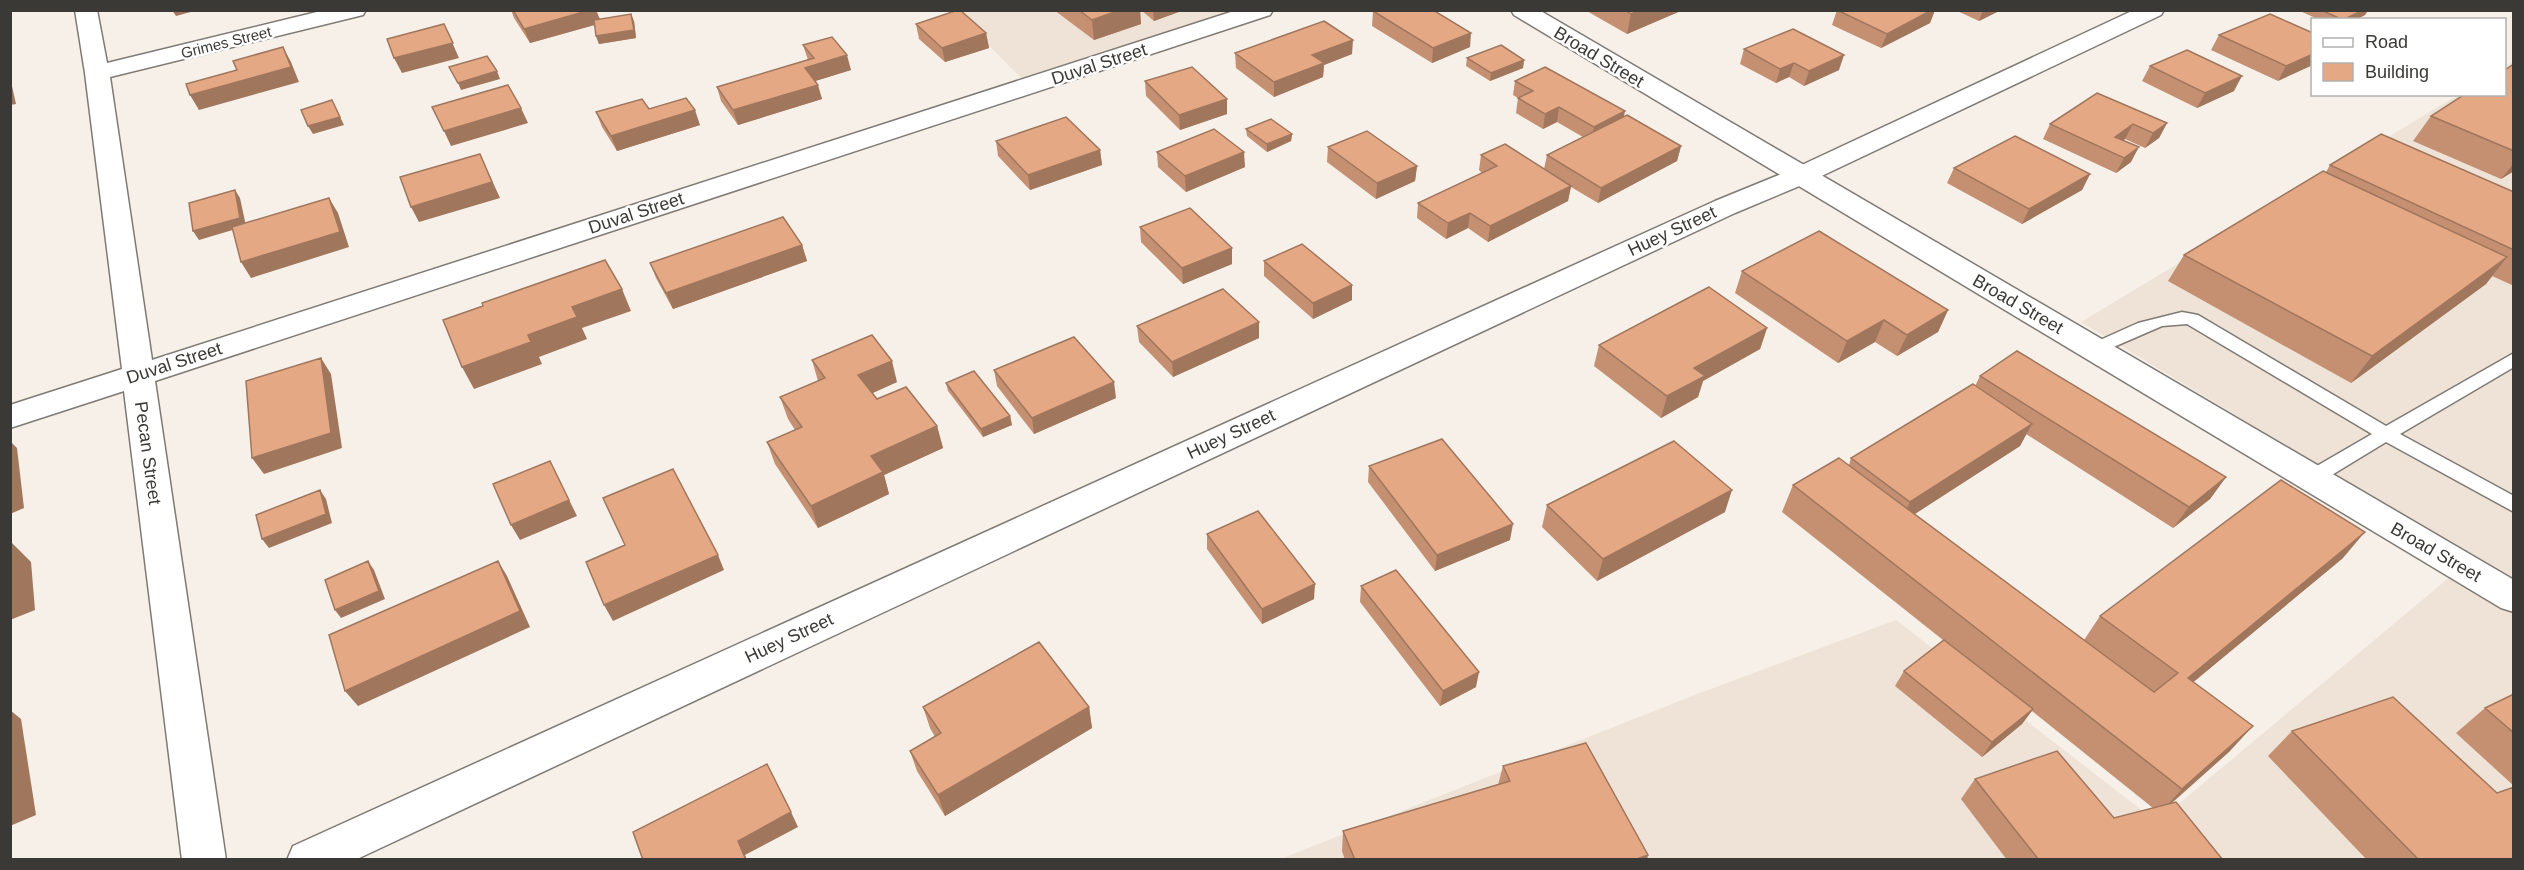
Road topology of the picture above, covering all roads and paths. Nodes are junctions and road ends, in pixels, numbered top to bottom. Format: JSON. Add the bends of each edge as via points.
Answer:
{"nodes":[{"id":1,"x":86,"y":10,"type":"edge"},
{"id":2,"x":355,"y":10,"type":"edge"},
{"id":3,"x":1262,"y":10,"type":"edge"},
{"id":4,"x":1522,"y":10,"type":"edge"},
{"id":5,"x":2153,"y":10,"type":"edge"},
{"id":6,"x":97,"y":74,"type":"junction"},
{"id":7,"x":1800,"y":176,"type":"junction"},
{"id":8,"x":2095,"y":349,"type":"junction"},
{"id":9,"x":2514,"y":359,"type":"edge"},
{"id":10,"x":138,"y":375,"type":"junction"},
{"id":11,"x":10,"y":417,"type":"edge"},
{"id":12,"x":2386,"y":434,"type":"junction"},
{"id":13,"x":2310,"y":479,"type":"junction"},
{"id":14,"x":2514,"y":505,"type":"edge"},
{"id":15,"x":2514,"y":598,"type":"edge"},
{"id":16,"x":204,"y":860,"type":"edge"},
{"id":17,"x":309,"y":860,"type":"edge"}],
"edges":[{"from":1,"to":6,"type":"street","name":"Pecan Street"},
{"from":2,"to":6,"type":"street","name":"Grimes Street"},
{"from":3,"to":10,"type":"street","name":"Duval Street"},
{"from":4,"to":7,"type":"street","name":"Broad Street"},
{"from":5,"to":7,"type":"street","name":"Huey Street"},
{"from":6,"to":10,"type":"street","name":"Pecan Street"},
{"from":7,"to":8,"type":"street","name":"Broad Street"},
{"from":7,"to":17,"type":"street","name":"Huey Street","via":[[1725,207]]},
{"from":8,"to":12,"type":"lane","via":[[2147,326],[2187,317]]},
{"from":8,"to":13,"type":"street","name":"Broad Street"},
{"from":9,"to":12,"type":"lane"},
{"from":10,"to":11,"type":"street","name":"Duval Street"},
{"from":10,"to":16,"type":"street","name":"Pecan Street"},
{"from":12,"to":13,"type":"lane"},
{"from":12,"to":14,"type":"lane"},
{"from":13,"to":15,"type":"street","name":"Broad Street"}]}
